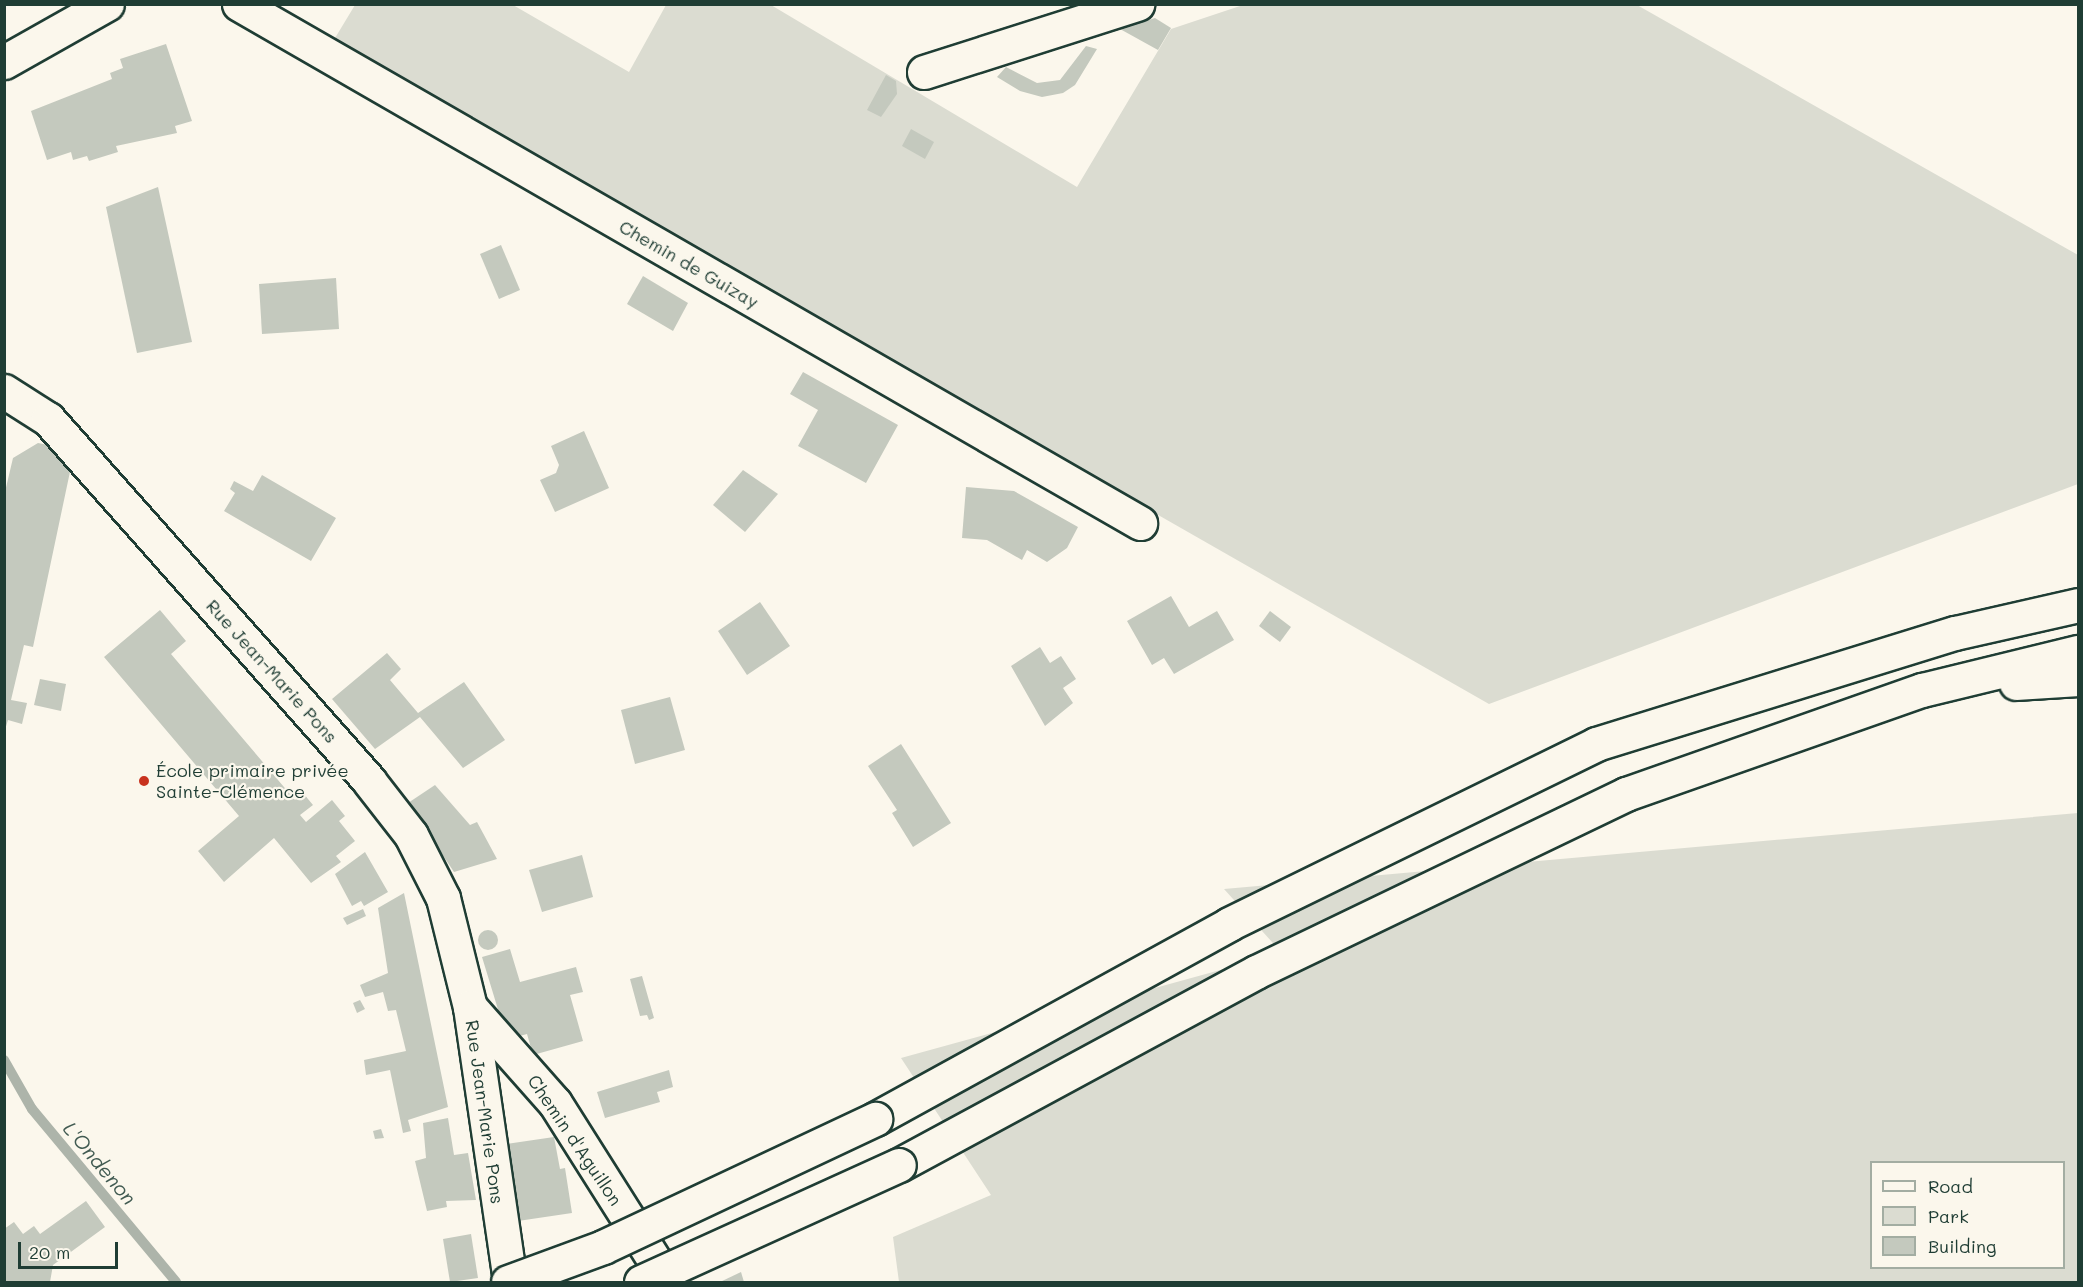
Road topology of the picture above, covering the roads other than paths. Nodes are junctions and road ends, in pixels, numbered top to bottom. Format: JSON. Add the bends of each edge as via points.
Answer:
{"nodes":[{"id":1,"x":107,"y":4,"type":"edge"},
{"id":2,"x":239,"y":4,"type":"edge"},
{"id":3,"x":1137,"y":4,"type":"edge"},
{"id":4,"x":4,"y":62,"type":"edge"},
{"id":5,"x":924,"y":72,"type":"dead end"},
{"id":6,"x":4,"y":392,"type":"edge"},
{"id":7,"x":1140,"y":523,"type":"dead end"},
{"id":8,"x":2079,"y":605,"type":"edge"},
{"id":9,"x":2079,"y":652,"type":"edge"},
{"id":10,"x":2079,"y":679,"type":"edge"},
{"id":11,"x":1922,"y":690,"type":"junction"},
{"id":12,"x":470,"y":1007,"type":"junction"},
{"id":13,"x":509,"y":1282,"type":"edge"},
{"id":14,"x":641,"y":1282,"type":"edge"},
{"id":15,"x":668,"y":1282,"type":"edge"}],
"edges":[{"from":1,"to":4,"type":"main road"},
{"from":2,"to":7,"type":"main road","name":"Chemin de Guizay"},
{"from":3,"to":5,"type":"main road"},
{"from":6,"to":12,"type":"main road","name":"Rue Jean-Marie Pons","via":[[48,419],[376,790],[411,836],[443,898]]},
{"from":8,"to":13,"type":"main road","bridge":true,"via":[[1955,633],[1596,744],[1229,924],[874,1119],[603,1247]]},
{"from":9,"to":11,"type":"main road"},
{"from":10,"to":11,"type":"main road"},
{"from":11,"to":14,"type":"main road","bridge":true,"via":[[1626,794],[1256,972],[898,1165]]},
{"from":12,"to":13,"type":"main road","name":"Rue Jean-Marie Pons"},
{"from":12,"to":15,"type":"main road","name":"Chemin d'Aguillon","via":[[555,1103]]}]}
